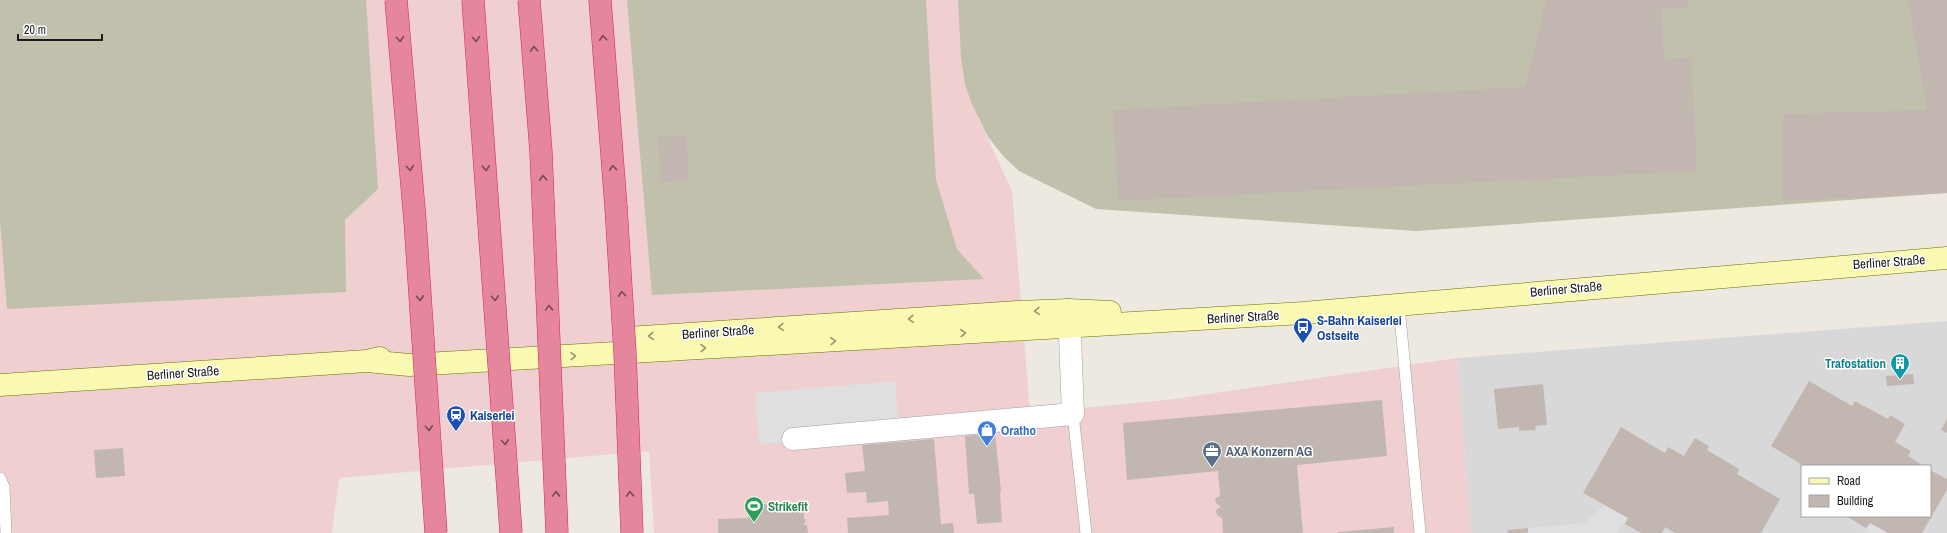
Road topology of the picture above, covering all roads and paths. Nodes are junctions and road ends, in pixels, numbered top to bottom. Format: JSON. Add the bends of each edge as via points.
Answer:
{"nodes":[{"id":1,"x":396,"y":0,"type":"edge"},
{"id":2,"x":473,"y":0,"type":"edge"},
{"id":3,"x":528,"y":0,"type":"edge"},
{"id":4,"x":600,"y":0,"type":"edge"},
{"id":5,"x":1947,"y":258,"type":"edge"},
{"id":6,"x":1399,"y":305,"type":"junction"},
{"id":7,"x":1069,"y":318,"type":"junction"},
{"id":8,"x":0,"y":385,"type":"edge"},
{"id":9,"x":1073,"y":414,"type":"junction"},
{"id":10,"x":794,"y":439,"type":"dead end"},
{"id":11,"x":0,"y":478,"type":"edge"},
{"id":12,"x":6,"y":533,"type":"edge"},
{"id":13,"x":436,"y":533,"type":"edge"},
{"id":14,"x":511,"y":533,"type":"edge"},
{"id":15,"x":557,"y":533,"type":"edge"},
{"id":16,"x":632,"y":533,"type":"edge"},
{"id":17,"x":1086,"y":533,"type":"edge"},
{"id":18,"x":1420,"y":533,"type":"edge"}],
"edges":[{"from":1,"to":13,"type":"highway","one_way":true,"bridge":true,"via":[[415,221]]},
{"from":2,"to":14,"type":"highway","one_way":true,"bridge":true},
{"from":15,"to":3,"type":"highway","one_way":true,"bridge":true,"via":[[541,152]]},
{"from":16,"to":4,"type":"highway","one_way":true,"bridge":true,"via":[[625,353]]},
{"from":5,"to":6,"type":"main road","name":"Berliner Straße"},
{"from":6,"to":7,"type":"main road","name":"Berliner Straße","via":[[1303,314],[1185,320],[1101,311]]},
{"from":6,"to":18,"type":"lane"},
{"from":7,"to":8,"type":"main road","name":"Berliner Straße","via":[[1018,312],[424,352],[367,361]]},
{"from":7,"to":9,"type":"street"},
{"from":9,"to":10,"type":"street"},
{"from":9,"to":17,"type":"lane"},
{"from":11,"to":12,"type":"lane","via":[[4,487]]}]}
